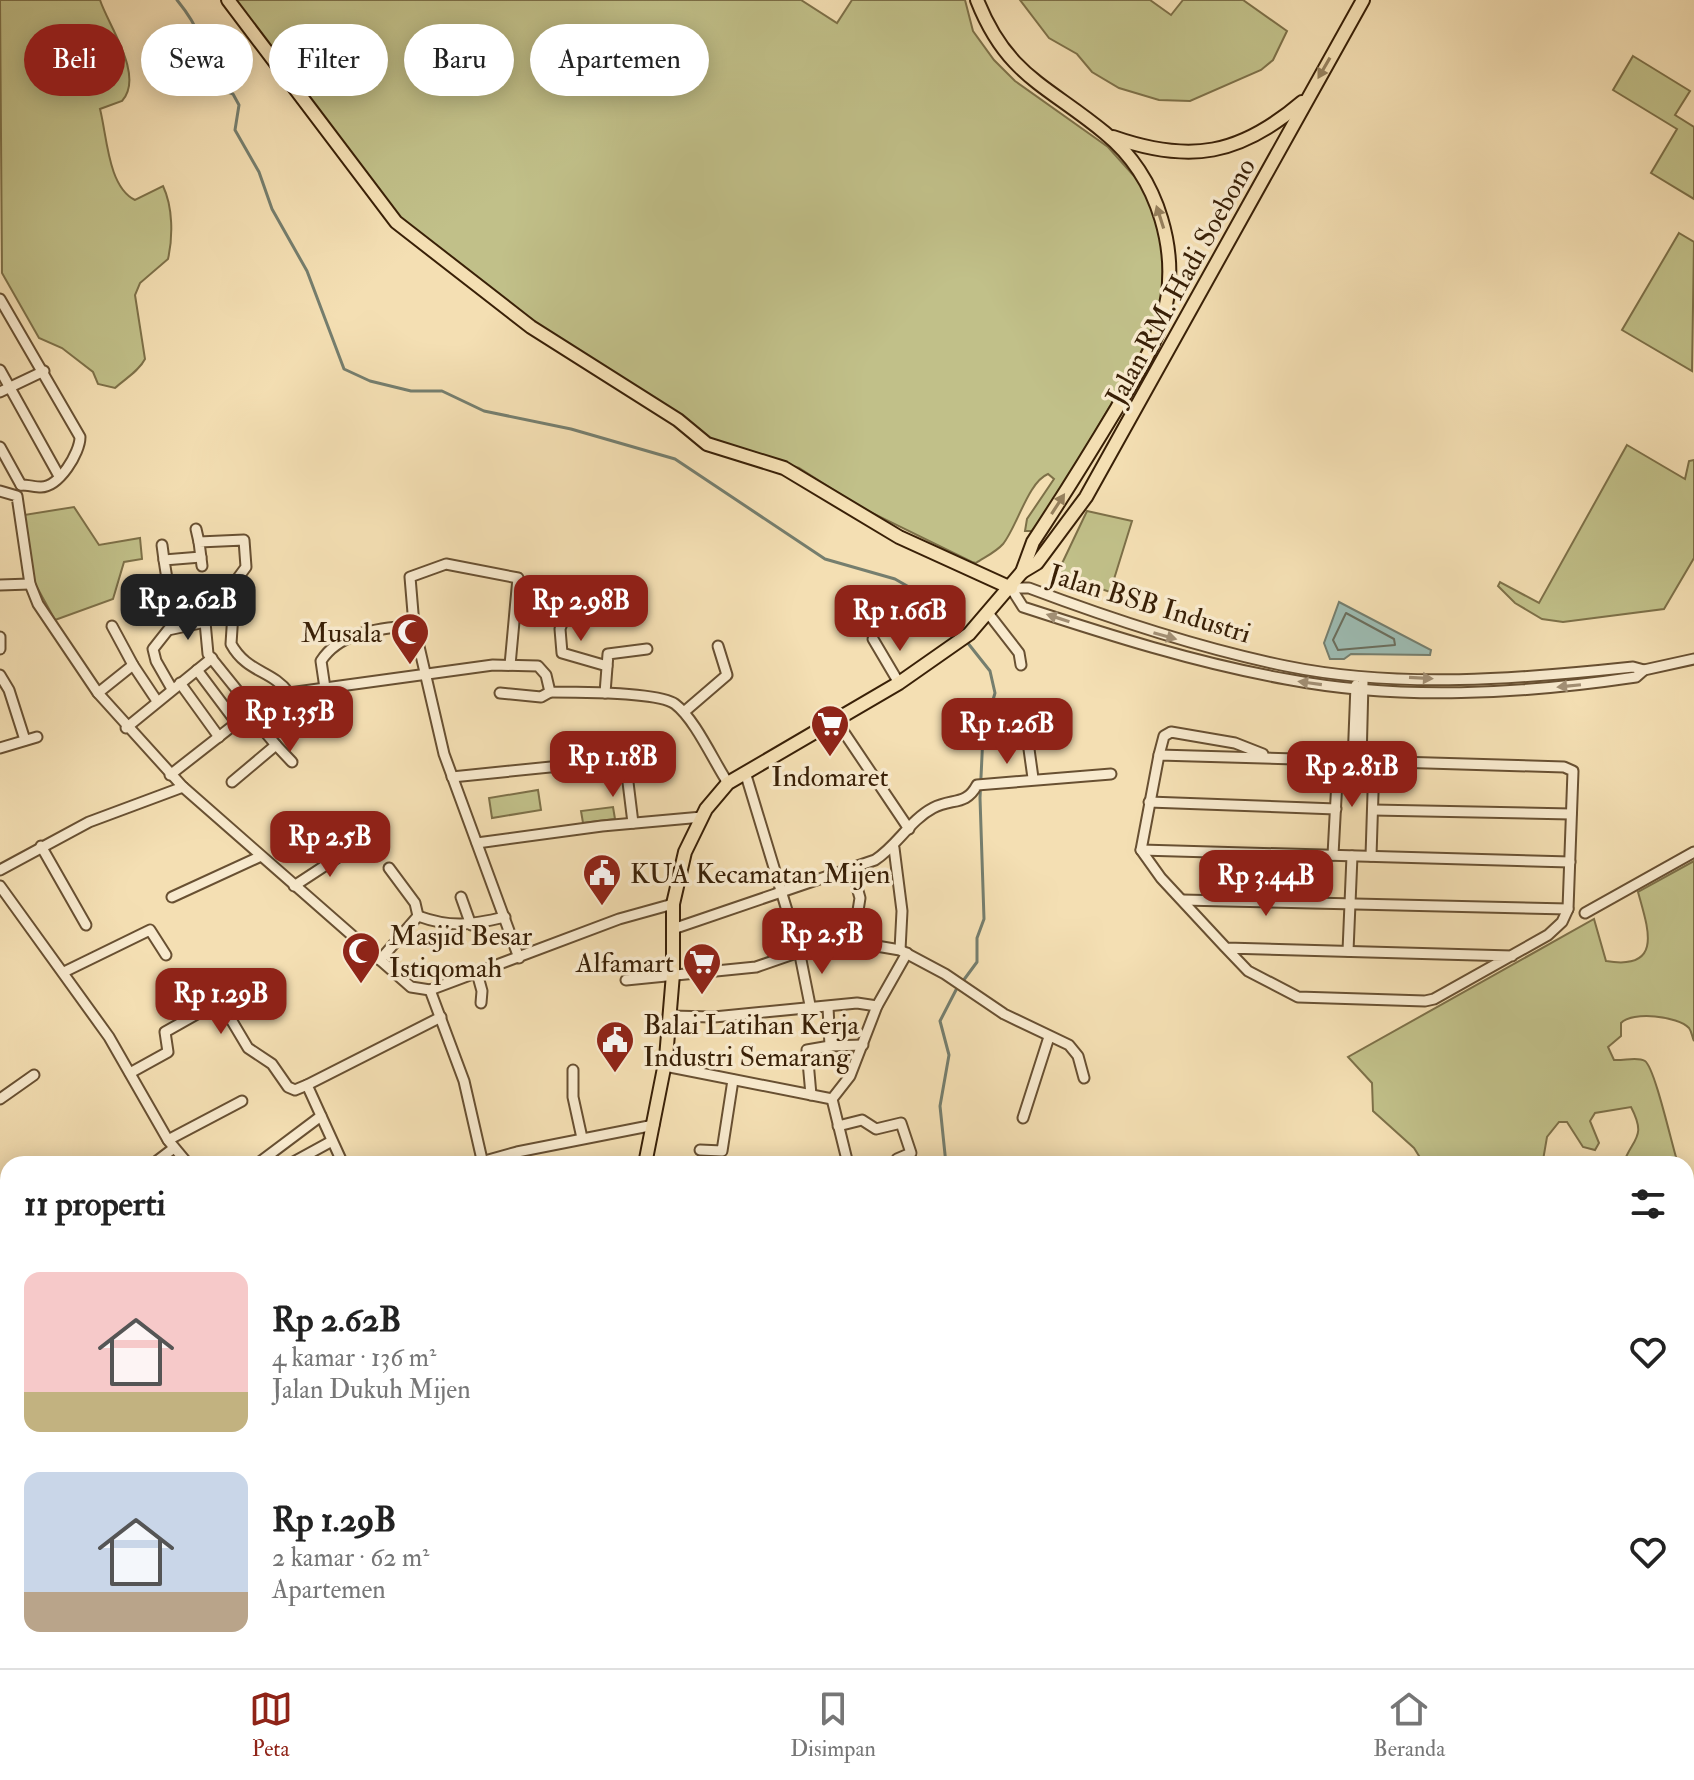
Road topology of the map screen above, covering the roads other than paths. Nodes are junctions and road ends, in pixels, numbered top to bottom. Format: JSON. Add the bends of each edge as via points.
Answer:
{"nodes":[{"id":1,"x":228,"y":0,"type":"edge"},
{"id":2,"x":977,"y":0,"type":"edge"},
{"id":3,"x":1363,"y":0,"type":"edge"},
{"id":4,"x":1307,"y":97,"type":"junction"},
{"id":5,"x":1109,"y":135,"type":"junction"},
{"id":6,"x":1,"y":306,"type":"edge"},
{"id":7,"x":0,"y":370,"type":"edge"},
{"id":8,"x":44,"y":371,"type":"junction"},
{"id":9,"x":10,"y":387,"type":"junction"},
{"id":10,"x":0,"y":392,"type":"edge"},
{"id":11,"x":0,"y":447,"type":"edge"},
{"id":12,"x":59,"y":476,"type":"junction"},
{"id":13,"x":21,"y":485,"type":"junction"},
{"id":14,"x":0,"y":491,"type":"edge"},
{"id":15,"x":17,"y":496,"type":"junction"},
{"id":16,"x":196,"y":529,"type":"dead end"},
{"id":17,"x":199,"y":542,"type":"junction"},
{"id":18,"x":162,"y":545,"type":"dead end"},
{"id":19,"x":164,"y":560,"type":"junction"},
{"id":20,"x":1022,"y":572,"type":"junction"},
{"id":21,"x":167,"y":579,"type":"dead end"},
{"id":22,"x":30,"y":584,"type":"junction"},
{"id":23,"x":0,"y":585,"type":"edge"},
{"id":24,"x":1011,"y":588,"type":"junction"},
{"id":25,"x":210,"y":607,"type":"dead end"},
{"id":26,"x":567,"y":610,"type":"dead end"},
{"id":27,"x":988,"y":613,"type":"junction"},
{"id":28,"x":205,"y":622,"type":"junction"},
{"id":29,"x":414,"y":625,"type":"junction"},
{"id":30,"x":112,"y":626,"type":"dead end"},
{"id":31,"x":0,"y":637,"type":"edge"},
{"id":32,"x":873,"y":639,"type":"dead end"},
{"id":33,"x":718,"y":646,"type":"dead end"},
{"id":34,"x":0,"y":649,"type":"edge"},
{"id":35,"x":647,"y":649,"type":"dead end"},
{"id":36,"x":212,"y":658,"type":"junction"},
{"id":37,"x":1694,"y":659,"type":"edge"},
{"id":38,"x":133,"y":665,"type":"junction"},
{"id":39,"x":510,"y":665,"type":"junction"},
{"id":40,"x":1021,"y":665,"type":"dead end"},
{"id":41,"x":607,"y":666,"type":"junction"},
{"id":42,"x":197,"y":670,"type":"junction"},
{"id":43,"x":1644,"y":670,"type":"junction"},
{"id":44,"x":0,"y":675,"type":"edge"},
{"id":45,"x":425,"y":675,"type":"junction"},
{"id":46,"x":1360,"y":675,"type":"junction"},
{"id":47,"x":899,"y":683,"type":"junction"},
{"id":48,"x":176,"y":686,"type":"junction"},
{"id":49,"x":325,"y":688,"type":"junction"},
{"id":50,"x":1360,"y":688,"type":"junction"},
{"id":51,"x":550,"y":692,"type":"junction"},
{"id":52,"x":98,"y":693,"type":"junction"},
{"id":53,"x":289,"y":693,"type":"junction"},
{"id":54,"x":500,"y":693,"type":"dead end"},
{"id":55,"x":605,"y":693,"type":"junction"},
{"id":56,"x":157,"y":701,"type":"junction"},
{"id":57,"x":251,"y":711,"type":"junction"},
{"id":58,"x":684,"y":712,"type":"junction"},
{"id":59,"x":835,"y":719,"type":"junction"},
{"id":60,"x":236,"y":722,"type":"junction"},
{"id":61,"x":126,"y":728,"type":"junction"},
{"id":62,"x":37,"y":737,"type":"dead end"},
{"id":63,"x":219,"y":737,"type":"junction"},
{"id":64,"x":25,"y":740,"type":"junction"},
{"id":65,"x":1028,"y":742,"type":"dead end"},
{"id":66,"x":276,"y":745,"type":"junction"},
{"id":67,"x":0,"y":748,"type":"edge"},
{"id":68,"x":1159,"y":755,"type":"junction"},
{"id":69,"x":1270,"y":757,"type":"junction"},
{"id":70,"x":1338,"y":761,"type":"junction"},
{"id":71,"x":292,"y":762,"type":"dead end"},
{"id":72,"x":1357,"y":762,"type":"junction"},
{"id":73,"x":1374,"y":762,"type":"junction"},
{"id":74,"x":745,"y":772,"type":"junction"},
{"id":75,"x":1111,"y":774,"type":"dead end"},
{"id":76,"x":170,"y":775,"type":"junction"},
{"id":77,"x":452,"y":777,"type":"junction"},
{"id":78,"x":1033,"y":778,"type":"junction"},
{"id":79,"x":232,"y":782,"type":"dead end"},
{"id":80,"x":728,"y":783,"type":"junction"},
{"id":81,"x":183,"y":787,"type":"junction"},
{"id":82,"x":1149,"y":802,"type":"junction"},
{"id":83,"x":1336,"y":809,"type":"junction"},
{"id":84,"x":1373,"y":810,"type":"junction"},
{"id":85,"x":1571,"y":814,"type":"junction"},
{"id":86,"x":702,"y":817,"type":"junction"},
{"id":87,"x":633,"y":823,"type":"junction"},
{"id":88,"x":909,"y":829,"type":"junction"},
{"id":89,"x":477,"y":843,"type":"junction"},
{"id":90,"x":41,"y":846,"type":"junction"},
{"id":91,"x":352,"y":848,"type":"dead end"},
{"id":92,"x":894,"y":848,"type":"junction"},
{"id":93,"x":1141,"y":850,"type":"junction"},
{"id":94,"x":1694,"y":852,"type":"edge"},
{"id":95,"x":1333,"y":855,"type":"junction"},
{"id":96,"x":1352,"y":856,"type":"junction"},
{"id":97,"x":1371,"y":856,"type":"junction"},
{"id":98,"x":259,"y":857,"type":"junction"},
{"id":99,"x":1570,"y":862,"type":"junction"},
{"id":100,"x":389,"y":868,"type":"dead end"},
{"id":101,"x":0,"y":870,"type":"edge"},
{"id":102,"x":852,"y":870,"type":"junction"},
{"id":103,"x":0,"y":886,"type":"edge"},
{"id":104,"x":294,"y":886,"type":"junction"},
{"id":105,"x":780,"y":893,"type":"junction"},
{"id":106,"x":172,"y":897,"type":"dead end"},
{"id":107,"x":461,"y":897,"type":"dead end"},
{"id":108,"x":1182,"y":900,"type":"junction"},
{"id":109,"x":673,"y":904,"type":"junction"},
{"id":110,"x":1350,"y":904,"type":"junction"},
{"id":111,"x":1568,"y":909,"type":"junction"},
{"id":112,"x":1585,"y":913,"type":"dead end"},
{"id":113,"x":418,"y":916,"type":"junction"},
{"id":114,"x":505,"y":917,"type":"junction"},
{"id":115,"x":86,"y":925,"type":"dead end"},
{"id":116,"x":471,"y":925,"type":"junction"},
{"id":117,"x":673,"y":929,"type":"junction"},
{"id":118,"x":853,"y":942,"type":"junction"},
{"id":119,"x":1226,"y":948,"type":"junction"},
{"id":120,"x":799,"y":950,"type":"junction"},
{"id":121,"x":1348,"y":951,"type":"junction"},
{"id":122,"x":904,"y":952,"type":"junction"},
{"id":123,"x":166,"y":955,"type":"dead end"},
{"id":124,"x":1512,"y":956,"type":"junction"},
{"id":125,"x":519,"y":958,"type":"junction"},
{"id":126,"x":380,"y":960,"type":"junction"},
{"id":127,"x":64,"y":972,"type":"junction"},
{"id":128,"x":477,"y":973,"type":"junction"},
{"id":129,"x":673,"y":974,"type":"junction"},
{"id":130,"x":626,"y":980,"type":"dead end"},
{"id":131,"x":430,"y":990,"type":"junction"},
{"id":132,"x":481,"y":1003,"type":"dead end"},
{"id":133,"x":877,"y":1006,"type":"junction"},
{"id":134,"x":828,"y":1007,"type":"junction"},
{"id":135,"x":811,"y":1010,"type":"junction"},
{"id":136,"x":670,"y":1016,"type":"junction"},
{"id":137,"x":441,"y":1017,"type":"junction"},
{"id":138,"x":1049,"y":1037,"type":"junction"},
{"id":139,"x":863,"y":1045,"type":"junction"},
{"id":140,"x":830,"y":1046,"type":"junction"},
{"id":141,"x":665,"y":1066,"type":"junction"},
{"id":142,"x":573,"y":1070,"type":"dead end"},
{"id":143,"x":130,"y":1073,"type":"junction"},
{"id":144,"x":34,"y":1075,"type":"dead end"},
{"id":145,"x":1084,"y":1078,"type":"dead end"},
{"id":146,"x":733,"y":1080,"type":"junction"},
{"id":147,"x":307,"y":1085,"type":"junction"},
{"id":148,"x":811,"y":1095,"type":"junction"},
{"id":149,"x":0,"y":1099,"type":"edge"},
{"id":150,"x":832,"y":1099,"type":"junction"},
{"id":151,"x":242,"y":1101,"type":"dead end"},
{"id":152,"x":321,"y":1116,"type":"junction"},
{"id":153,"x":1023,"y":1118,"type":"dead end"},
{"id":154,"x":654,"y":1125,"type":"junction"},
{"id":155,"x":838,"y":1126,"type":"junction"},
{"id":156,"x":582,"y":1138,"type":"junction"},
{"id":157,"x":332,"y":1141,"type":"junction"},
{"id":158,"x":171,"y":1144,"type":"junction"},
{"id":159,"x":277,"y":1148,"type":"junction"},
{"id":160,"x":700,"y":1150,"type":"dead end"},
{"id":161,"x":160,"y":1156,"type":"edge"},
{"id":162,"x":181,"y":1156,"type":"edge"},
{"id":163,"x":269,"y":1156,"type":"edge"},
{"id":164,"x":282,"y":1156,"type":"edge"},
{"id":165,"x":303,"y":1156,"type":"edge"},
{"id":166,"x":339,"y":1156,"type":"edge"},
{"id":167,"x":479,"y":1156,"type":"edge"},
{"id":168,"x":509,"y":1156,"type":"edge"},
{"id":169,"x":647,"y":1156,"type":"edge"},
{"id":170,"x":846,"y":1156,"type":"edge"},
{"id":171,"x":904,"y":1156,"type":"edge"}],
"edges":[{"from":1,"to":24,"type":"main road","via":[[396,222],[531,327],[707,444],[784,468],[899,537]]},
{"from":2,"to":5,"type":"main road","name":"Jalan RM. Hadi Soebono","via":[[998,45],[1019,70]]},
{"from":3,"to":4,"type":"main road","name":"Jalan RM. Hadi Soebono","one_way":true},
{"from":4,"to":5,"type":"main road","via":[[1275,125],[1223,149],[1165,152]]},
{"from":4,"to":20,"type":"main road","name":"Jalan RM. Hadi Soebono","via":[[1086,497],[1037,563]]},
{"from":20,"to":5,"type":"main road","name":"Jalan RM. Hadi Soebono","one_way":true,"via":[[1033,542],[1146,359],[1162,322],[1170,283],[1165,231],[1156,203]]},
{"from":6,"to":8,"type":"street"},
{"from":7,"to":9,"type":"street"},
{"from":8,"to":9,"type":"street"},
{"from":8,"to":12,"type":"street","via":[[80,437],[77,453]]},
{"from":9,"to":10,"type":"street"},
{"from":9,"to":12,"type":"street"},
{"from":11,"to":13,"type":"street"},
{"from":12,"to":13,"type":"street","via":[[43,487]]},
{"from":13,"to":15,"type":"street"},
{"from":14,"to":15,"type":"street"},
{"from":15,"to":22,"type":"street"},
{"from":16,"to":17,"type":"street"},
{"from":17,"to":19,"type":"street","via":[[202,561]]},
{"from":17,"to":53,"type":"street","via":[[244,540],[246,567],[235,582],[231,644],[258,672],[278,678]]},
{"from":18,"to":19,"type":"street"},
{"from":19,"to":21,"type":"street"},
{"from":20,"to":24,"type":"main road","name":"Jalan RM. Hadi Soebono"},
{"from":22,"to":23,"type":"street"},
{"from":22,"to":52,"type":"street"},
{"from":24,"to":27,"type":"main road","name":"Jalan RM. Hadi Soebono"},
{"from":24,"to":46,"type":"street","name":"Jalan BSB Industri","one_way":true,"via":[[1029,588],[1160,635],[1288,666]]},
{"from":50,"to":24,"type":"street","name":"Jalan BSB Industri","one_way":true,"via":[[1285,679],[1153,648],[1023,607]]},
{"from":25,"to":28,"type":"street"},
{"from":26,"to":41,"type":"street","via":[[560,629],[562,653]]},
{"from":27,"to":40,"type":"street","via":[[1019,653]]},
{"from":27,"to":47,"type":"main road","name":"Jalan RM. Hadi Soebono","via":[[959,642]]},
{"from":28,"to":36,"type":"street","via":[[205,645]]},
{"from":28,"to":48,"type":"street","via":[[168,630],[153,649]]},
{"from":29,"to":39,"type":"street","via":[[409,580],[414,574],[446,564],[518,578]]},
{"from":29,"to":45,"type":"street"},
{"from":29,"to":49,"type":"street","via":[[358,633],[329,650],[321,661]]},
{"from":30,"to":38,"type":"street"},
{"from":31,"to":34,"type":"street"},
{"from":32,"to":47,"type":"street"},
{"from":33,"to":58,"type":"street","via":[[727,675]]},
{"from":35,"to":41,"type":"street","via":[[610,652]]},
{"from":36,"to":42,"type":"street"},
{"from":36,"to":57,"type":"street"},
{"from":37,"to":43,"type":"street","name":"Jalan BSB Industri"},
{"from":38,"to":52,"type":"street"},
{"from":38,"to":56,"type":"street"},
{"from":39,"to":45,"type":"street"},
{"from":39,"to":51,"type":"street","via":[[538,666]]},
{"from":41,"to":55,"type":"street"},
{"from":42,"to":48,"type":"street"},
{"from":42,"to":60,"type":"street"},
{"from":46,"to":43,"type":"street","name":"Jalan BSB Industri","one_way":true,"via":[[1498,678]]},
{"from":43,"to":50,"type":"street","name":"Jalan BSB Industri","one_way":true,"via":[[1636,677],[1499,692]]},
{"from":44,"to":64,"type":"street"},
{"from":45,"to":49,"type":"street"},
{"from":45,"to":77,"type":"street"},
{"from":46,"to":50,"type":"street"},
{"from":47,"to":59,"type":"main road","name":"Jalan RM. Hadi Soebono"},
{"from":48,"to":56,"type":"street"},
{"from":48,"to":63,"type":"street"},
{"from":49,"to":53,"type":"street"},
{"from":50,"to":72,"type":"street"},
{"from":51,"to":54,"type":"street","via":[[541,697]]},
{"from":51,"to":55,"type":"street"},
{"from":52,"to":61,"type":"street"},
{"from":53,"to":57,"type":"street"},
{"from":55,"to":58,"type":"street","via":[[671,701]]},
{"from":56,"to":61,"type":"street"},
{"from":57,"to":60,"type":"street"},
{"from":57,"to":66,"type":"street"},
{"from":58,"to":80,"type":"street"},
{"from":59,"to":74,"type":"main road","name":"Jalan RM. Hadi Soebono"},
{"from":59,"to":88,"type":"street"},
{"from":60,"to":63,"type":"street"},
{"from":61,"to":76,"type":"street"},
{"from":62,"to":64,"type":"street"},
{"from":63,"to":76,"type":"street"},
{"from":64,"to":67,"type":"street"},
{"from":65,"to":78,"type":"street"},
{"from":66,"to":71,"type":"street"},
{"from":66,"to":79,"type":"street"},
{"from":68,"to":69,"type":"street"},
{"from":68,"to":69,"type":"street","via":[[1164,736],[1171,732],[1235,743]]},
{"from":68,"to":82,"type":"street"},
{"from":69,"to":70,"type":"street"},
{"from":70,"to":72,"type":"street"},
{"from":70,"to":83,"type":"street"},
{"from":72,"to":73,"type":"street"},
{"from":73,"to":84,"type":"street"},
{"from":73,"to":85,"type":"street","via":[[1570,768]]},
{"from":74,"to":80,"type":"main road","name":"Jalan RM. Hadi Soebono"},
{"from":74,"to":105,"type":"street"},
{"from":75,"to":78,"type":"street"},
{"from":76,"to":81,"type":"street"},
{"from":77,"to":87,"type":"street","via":[[620,760],[626,766]]},
{"from":77,"to":89,"type":"street"},
{"from":78,"to":88,"type":"street","via":[[982,785],[970,797],[933,808]]},
{"from":80,"to":86,"type":"main road","name":"Jalan RM. Hadi Soebono"},
{"from":81,"to":90,"type":"street"},
{"from":81,"to":98,"type":"street"},
{"from":82,"to":83,"type":"street"},
{"from":82,"to":93,"type":"street"},
{"from":83,"to":95,"type":"street"},
{"from":84,"to":85,"type":"street"},
{"from":84,"to":97,"type":"street"},
{"from":85,"to":99,"type":"street"},
{"from":86,"to":87,"type":"street"},
{"from":86,"to":109,"type":"main road","name":"Jalan RM. Hadi Soebono","via":[[685,852]]},
{"from":87,"to":89,"type":"street"},
{"from":88,"to":92,"type":"street"},
{"from":89,"to":114,"type":"street"},
{"from":90,"to":101,"type":"street"},
{"from":90,"to":115,"type":"street"},
{"from":91,"to":104,"type":"street"},
{"from":92,"to":102,"type":"street"},
{"from":92,"to":122,"type":"street"},
{"from":93,"to":95,"type":"street"},
{"from":93,"to":108,"type":"street"},
{"from":94,"to":112,"type":"street"},
{"from":95,"to":96,"type":"street"},
{"from":96,"to":97,"type":"street"},
{"from":96,"to":110,"type":"street"},
{"from":97,"to":99,"type":"street"},
{"from":98,"to":104,"type":"street"},
{"from":98,"to":106,"type":"street"},
{"from":99,"to":111,"type":"street"},
{"from":100,"to":113,"type":"street","via":[[415,903]]},
{"from":102,"to":105,"type":"street"},
{"from":102,"to":118,"type":"street","via":[[860,898]]},
{"from":103,"to":127,"type":"street"},
{"from":104,"to":126,"type":"street"},
{"from":105,"to":117,"type":"street"},
{"from":105,"to":120,"type":"street"},
{"from":107,"to":116,"type":"street"},
{"from":108,"to":110,"type":"street"},
{"from":108,"to":119,"type":"street"},
{"from":109,"to":117,"type":"main road","name":"Jalan RM. Hadi Soebono"},
{"from":109,"to":125,"type":"street"},
{"from":110,"to":111,"type":"street"},
{"from":110,"to":121,"type":"street"},
{"from":111,"to":124,"type":"street","via":[[1548,935]]},
{"from":113,"to":116,"type":"street","via":[[440,924]]},
{"from":113,"to":126,"type":"street"},
{"from":114,"to":116,"type":"street"},
{"from":114,"to":125,"type":"street"},
{"from":117,"to":129,"type":"main road","name":"Jalan RM. Hadi Soebono"},
{"from":118,"to":120,"type":"street"},
{"from":118,"to":122,"type":"street"},
{"from":119,"to":121,"type":"street"},
{"from":119,"to":124,"type":"street","via":[[1248,971],[1289,993],[1322,999],[1434,999]]},
{"from":120,"to":129,"type":"street","via":[[756,967]]},
{"from":120,"to":135,"type":"street"},
{"from":121,"to":124,"type":"street"},
{"from":122,"to":133,"type":"street"},
{"from":122,"to":138,"type":"street"},
{"from":123,"to":127,"type":"street","via":[[150,930]]},
{"from":125,"to":128,"type":"street"},
{"from":126,"to":131,"type":"street","via":[[411,987]]},
{"from":127,"to":143,"type":"street"},
{"from":128,"to":131,"type":"street"},
{"from":128,"to":132,"type":"street"},
{"from":129,"to":130,"type":"street"},
{"from":129,"to":136,"type":"main road","name":"Jalan RM. Hadi Soebono"},
{"from":131,"to":137,"type":"street"},
{"from":133,"to":134,"type":"street"},
{"from":133,"to":139,"type":"street"},
{"from":134,"to":135,"type":"street"},
{"from":134,"to":140,"type":"street"},
{"from":135,"to":136,"type":"street"},
{"from":136,"to":141,"type":"main road","name":"Jalan RM. Hadi Soebono"},
{"from":137,"to":147,"type":"street"},
{"from":137,"to":167,"type":"street","via":[[464,1081]]},
{"from":138,"to":145,"type":"street","via":[[1075,1050]]},
{"from":138,"to":153,"type":"street"},
{"from":139,"to":140,"type":"street"},
{"from":139,"to":150,"type":"street","via":[[850,1076]]},
{"from":140,"to":148,"type":"street","via":[[807,1050]]},
{"from":141,"to":146,"type":"street"},
{"from":141,"to":154,"type":"main road","name":"Jalan RM. Hadi Soebono"},
{"from":142,"to":156,"type":"street"},
{"from":143,"to":147,"type":"street","via":[[168,1052],[165,1032],[220,1001],[248,1048],[272,1064],[288,1087]]},
{"from":143,"to":158,"type":"street"},
{"from":144,"to":149,"type":"street"},
{"from":146,"to":148,"type":"street"},
{"from":146,"to":160,"type":"street","via":[[722,1151]]},
{"from":147,"to":152,"type":"street"},
{"from":148,"to":150,"type":"street"},
{"from":150,"to":155,"type":"street"},
{"from":151,"to":158,"type":"street"},
{"from":152,"to":157,"type":"street"},
{"from":152,"to":159,"type":"street"},
{"from":154,"to":156,"type":"street"},
{"from":154,"to":169,"type":"main road","name":"Jalan RM. Hadi Soebono"},
{"from":155,"to":170,"type":"street"},
{"from":155,"to":171,"type":"street","via":[[862,1120],[876,1129],[901,1123],[911,1153]]},
{"from":156,"to":168,"type":"street"},
{"from":157,"to":165,"type":"street"},
{"from":157,"to":166,"type":"street"},
{"from":158,"to":161,"type":"street"},
{"from":158,"to":162,"type":"street"},
{"from":159,"to":163,"type":"street"},
{"from":159,"to":164,"type":"street"}]}
